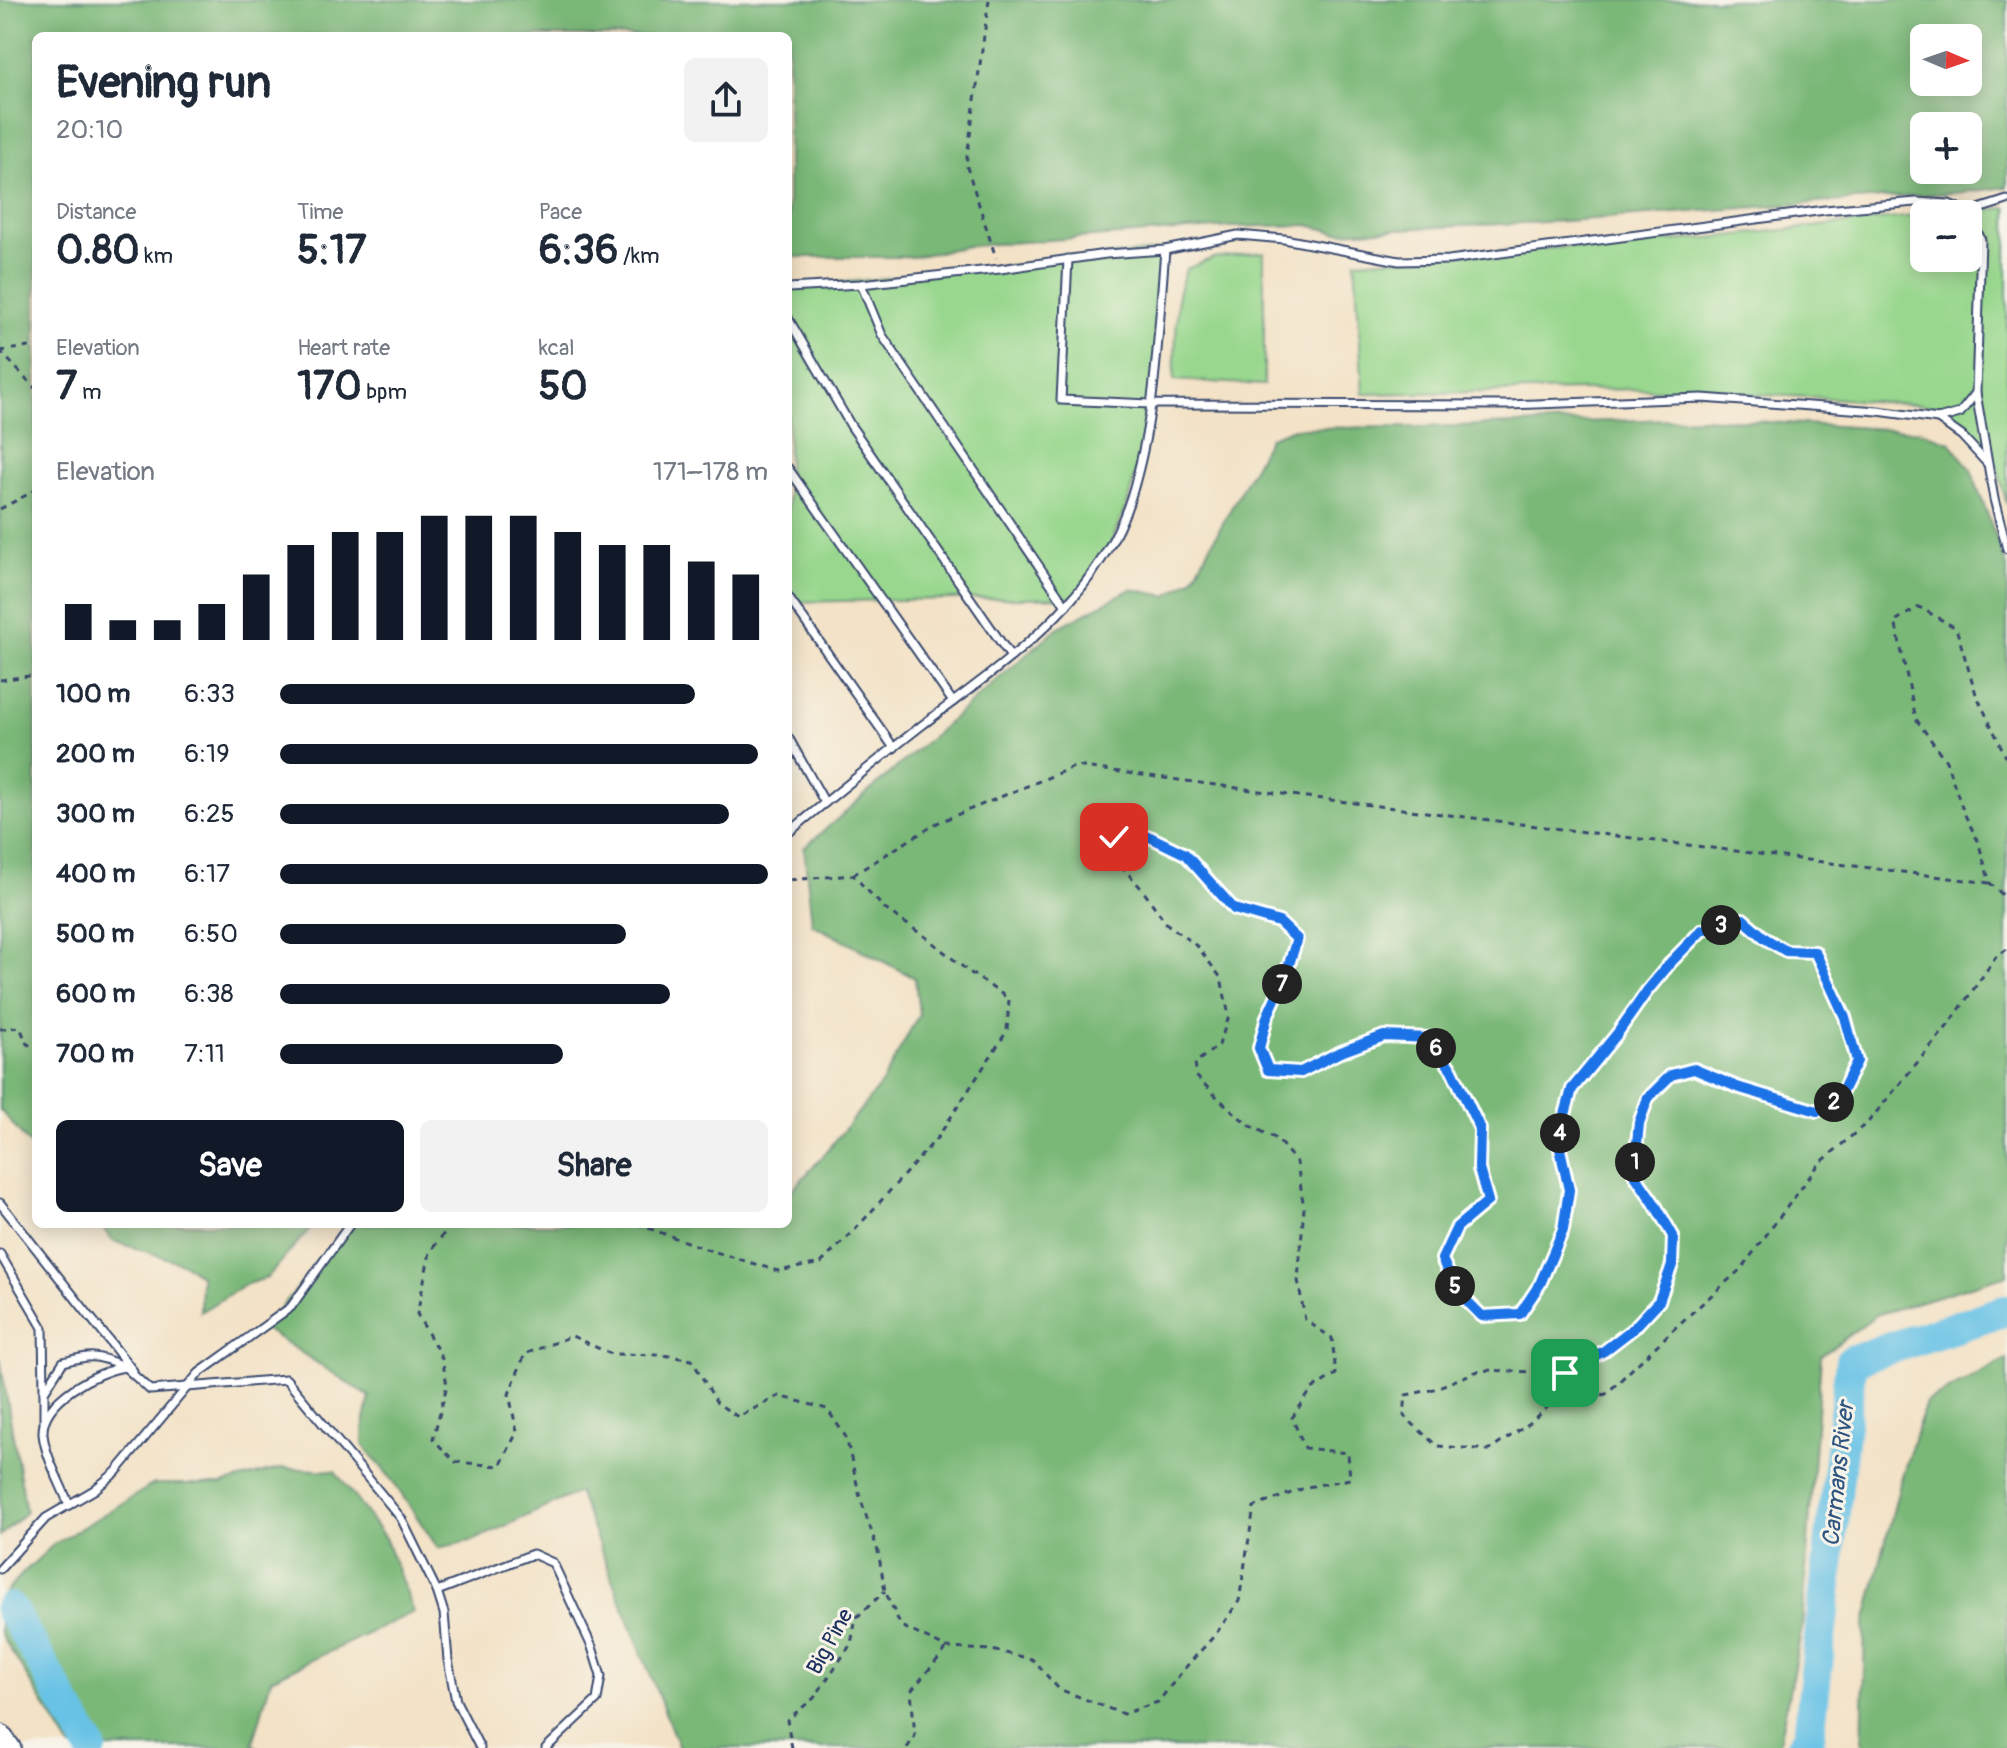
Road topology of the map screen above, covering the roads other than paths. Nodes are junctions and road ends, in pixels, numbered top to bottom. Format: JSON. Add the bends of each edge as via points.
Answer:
{"nodes":[{"id":1,"x":2007,"y":200,"type":"edge"},
{"id":2,"x":1910,"y":203,"type":"edge"},
{"id":3,"x":1982,"y":208,"type":"edge"},
{"id":4,"x":1165,"y":250,"type":"junction"},
{"id":5,"x":1068,"y":259,"type":"junction"},
{"id":6,"x":1980,"y":272,"type":"edge"},
{"id":7,"x":861,"y":284,"type":"junction"},
{"id":8,"x":792,"y":288,"type":"edge"},
{"id":9,"x":792,"y":325,"type":"edge"},
{"id":10,"x":1976,"y":393,"type":"junction"},
{"id":11,"x":1150,"y":404,"type":"junction"},
{"id":12,"x":1938,"y":419,"type":"junction"},
{"id":13,"x":1987,"y":463,"type":"junction"},
{"id":14,"x":792,"y":474,"type":"edge"},
{"id":15,"x":2007,"y":549,"type":"edge"},
{"id":16,"x":792,"y":603,"type":"edge"},
{"id":17,"x":1066,"y":606,"type":"junction"},
{"id":18,"x":1011,"y":657,"type":"junction"},
{"id":19,"x":953,"y":702,"type":"junction"},
{"id":20,"x":792,"y":744,"type":"edge"},
{"id":21,"x":894,"y":748,"type":"junction"},
{"id":22,"x":825,"y":803,"type":"junction"},
{"id":23,"x":792,"y":830,"type":"edge"},
{"id":24,"x":0,"y":1203,"type":"edge"},
{"id":25,"x":347,"y":1228,"type":"edge"},
{"id":26,"x":0,"y":1254,"type":"edge"},
{"id":27,"x":125,"y":1367,"type":"junction"},
{"id":28,"x":142,"y":1382,"type":"junction"},
{"id":29,"x":188,"y":1386,"type":"junction"},
{"id":30,"x":44,"y":1392,"type":"junction"},
{"id":31,"x":44,"y":1427,"type":"junction"},
{"id":32,"x":69,"y":1505,"type":"junction"},
{"id":33,"x":0,"y":1569,"type":"edge"},
{"id":34,"x":437,"y":1591,"type":"junction"},
{"id":35,"x":0,"y":1736,"type":"edge"},
{"id":36,"x":9,"y":1748,"type":"edge"},
{"id":37,"x":480,"y":1748,"type":"edge"},
{"id":38,"x":546,"y":1748,"type":"edge"}],
"edges":[{"from":1,"to":3,"type":"lane"},
{"from":2,"to":4,"type":"lane","via":[[1449,260],[1399,261],[1238,235]]},
{"from":4,"to":5,"type":"lane"},
{"from":4,"to":11,"type":"lane"},
{"from":5,"to":7,"type":"lane"},
{"from":5,"to":11,"type":"lane","via":[[1061,400]]},
{"from":6,"to":10,"type":"lane"},
{"from":7,"to":8,"type":"lane"},
{"from":7,"to":17,"type":"lane","via":[[882,335]]},
{"from":9,"to":18,"type":"lane","via":[[851,426]]},
{"from":10,"to":12,"type":"lane","via":[[1960,413]]},
{"from":10,"to":13,"type":"lane"},
{"from":11,"to":12,"type":"lane","via":[[1508,405],[1702,398]]},
{"from":11,"to":17,"type":"lane","via":[[1130,497],[1110,545]]},
{"from":12,"to":13,"type":"lane"},
{"from":13,"to":15,"type":"lane"},
{"from":14,"to":19,"type":"lane"},
{"from":16,"to":21,"type":"lane"},
{"from":17,"to":18,"type":"lane"},
{"from":18,"to":19,"type":"lane"},
{"from":19,"to":21,"type":"lane"},
{"from":20,"to":22,"type":"lane"},
{"from":21,"to":22,"type":"lane"},
{"from":22,"to":23,"type":"lane"},
{"from":24,"to":28,"type":"lane"},
{"from":25,"to":29,"type":"lane","via":[[291,1307]]},
{"from":26,"to":30,"type":"lane","via":[[43,1328]]},
{"from":27,"to":28,"type":"lane"},
{"from":27,"to":30,"type":"lane","via":[[103,1357],[63,1362]]},
{"from":27,"to":31,"type":"lane","via":[[68,1390]]},
{"from":28,"to":29,"type":"lane","via":[[150,1390]]},
{"from":29,"to":32,"type":"lane","via":[[116,1472]]},
{"from":29,"to":34,"type":"lane","via":[[286,1379],[401,1518]]},
{"from":30,"to":31,"type":"lane"},
{"from":31,"to":32,"type":"lane","via":[[51,1462]]},
{"from":32,"to":33,"type":"lane","via":[[46,1518]]},
{"from":34,"to":37,"type":"lane","via":[[456,1701]]},
{"from":34,"to":38,"type":"lane","via":[[533,1554],[553,1563],[601,1676],[597,1700]]},
{"from":35,"to":36,"type":"main road"}]}
